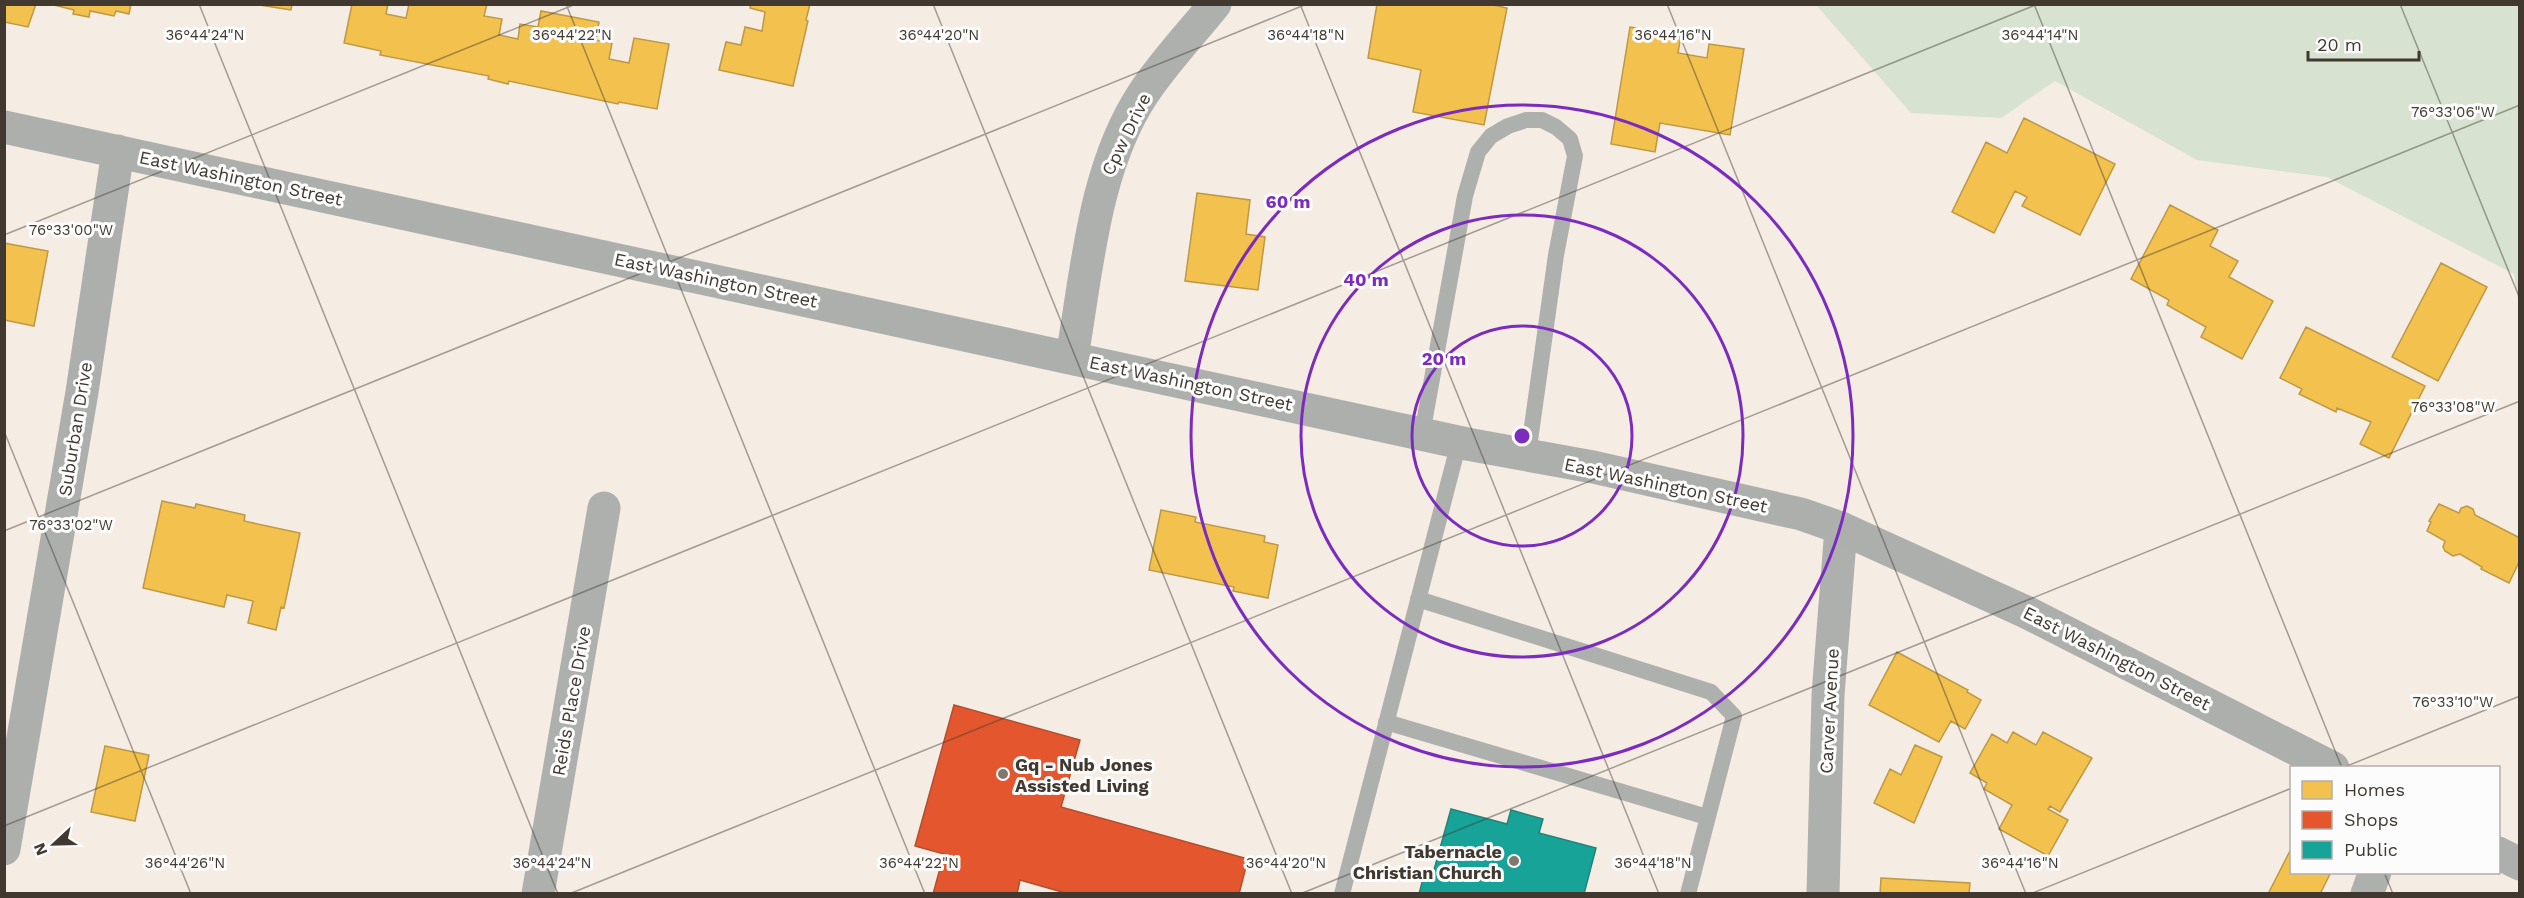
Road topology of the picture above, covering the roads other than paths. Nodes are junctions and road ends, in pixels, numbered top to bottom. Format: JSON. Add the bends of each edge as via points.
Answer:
{"nodes":[{"id":1,"x":1215,"y":4,"type":"edge"},
{"id":2,"x":4,"y":127,"type":"edge"},
{"id":3,"x":118,"y":151,"type":"junction"},
{"id":4,"x":1072,"y":357,"type":"junction"},
{"id":5,"x":1422,"y":434,"type":"junction"},
{"id":6,"x":1459,"y":442,"type":"junction"},
{"id":7,"x":1528,"y":455,"type":"junction"},
{"id":8,"x":604,"y":508,"type":"dead end"},
{"id":9,"x":1841,"y":528,"type":"junction"},
{"id":10,"x":1418,"y":599,"type":"junction"},
{"id":11,"x":1386,"y":722,"type":"junction"},
{"id":12,"x":2329,"y":766,"type":"edge"},
{"id":13,"x":1707,"y":817,"type":"junction"},
{"id":14,"x":4,"y":849,"type":"edge"},
{"id":15,"x":2500,"y":854,"type":"edge"},
{"id":16,"x":2520,"y":864,"type":"edge"},
{"id":17,"x":2375,"y":874,"type":"edge"},
{"id":18,"x":538,"y":894,"type":"edge"},
{"id":19,"x":1342,"y":894,"type":"edge"},
{"id":20,"x":1688,"y":894,"type":"edge"},
{"id":21,"x":1823,"y":894,"type":"edge"},
{"id":22,"x":2367,"y":894,"type":"edge"}],
"edges":[{"from":1,"to":4,"type":"street","name":"Cpw Drive","via":[[1143,94],[1116,147],[1103,181]]},
{"from":2,"to":3,"type":"main road","name":"East Washington Street"},
{"from":3,"to":4,"type":"main road","name":"East Washington Street"},
{"from":3,"to":14,"type":"main road","name":"Suburban Drive","via":[[82,392]]},
{"from":4,"to":5,"type":"main road","name":"East Washington Street"},
{"from":5,"to":6,"type":"main road","name":"East Washington Street"},
{"from":5,"to":7,"type":"lane","via":[[1465,196],[1478,152],[1491,136],[1508,126],[1542,120],[1570,139],[1575,156],[1556,255]]},
{"from":6,"to":7,"type":"main road","name":"East Washington Street"},
{"from":6,"to":10,"type":"lane"},
{"from":7,"to":9,"type":"main road","name":"East Washington Street","via":[[1801,514]]},
{"from":8,"to":18,"type":"street","name":"Reids Place Drive"},
{"from":9,"to":12,"type":"main road","name":"East Washington Street","via":[[2026,612]]},
{"from":9,"to":21,"type":"street","name":"Carver Avenue","via":[[1828,695]]},
{"from":10,"to":11,"type":"lane"},
{"from":10,"to":13,"type":"lane","via":[[1711,692],[1734,716]]},
{"from":11,"to":13,"type":"lane"},
{"from":11,"to":19,"type":"lane"},
{"from":13,"to":20,"type":"lane"},
{"from":15,"to":16,"type":"main road"},
{"from":17,"to":22,"type":"street"}]}
